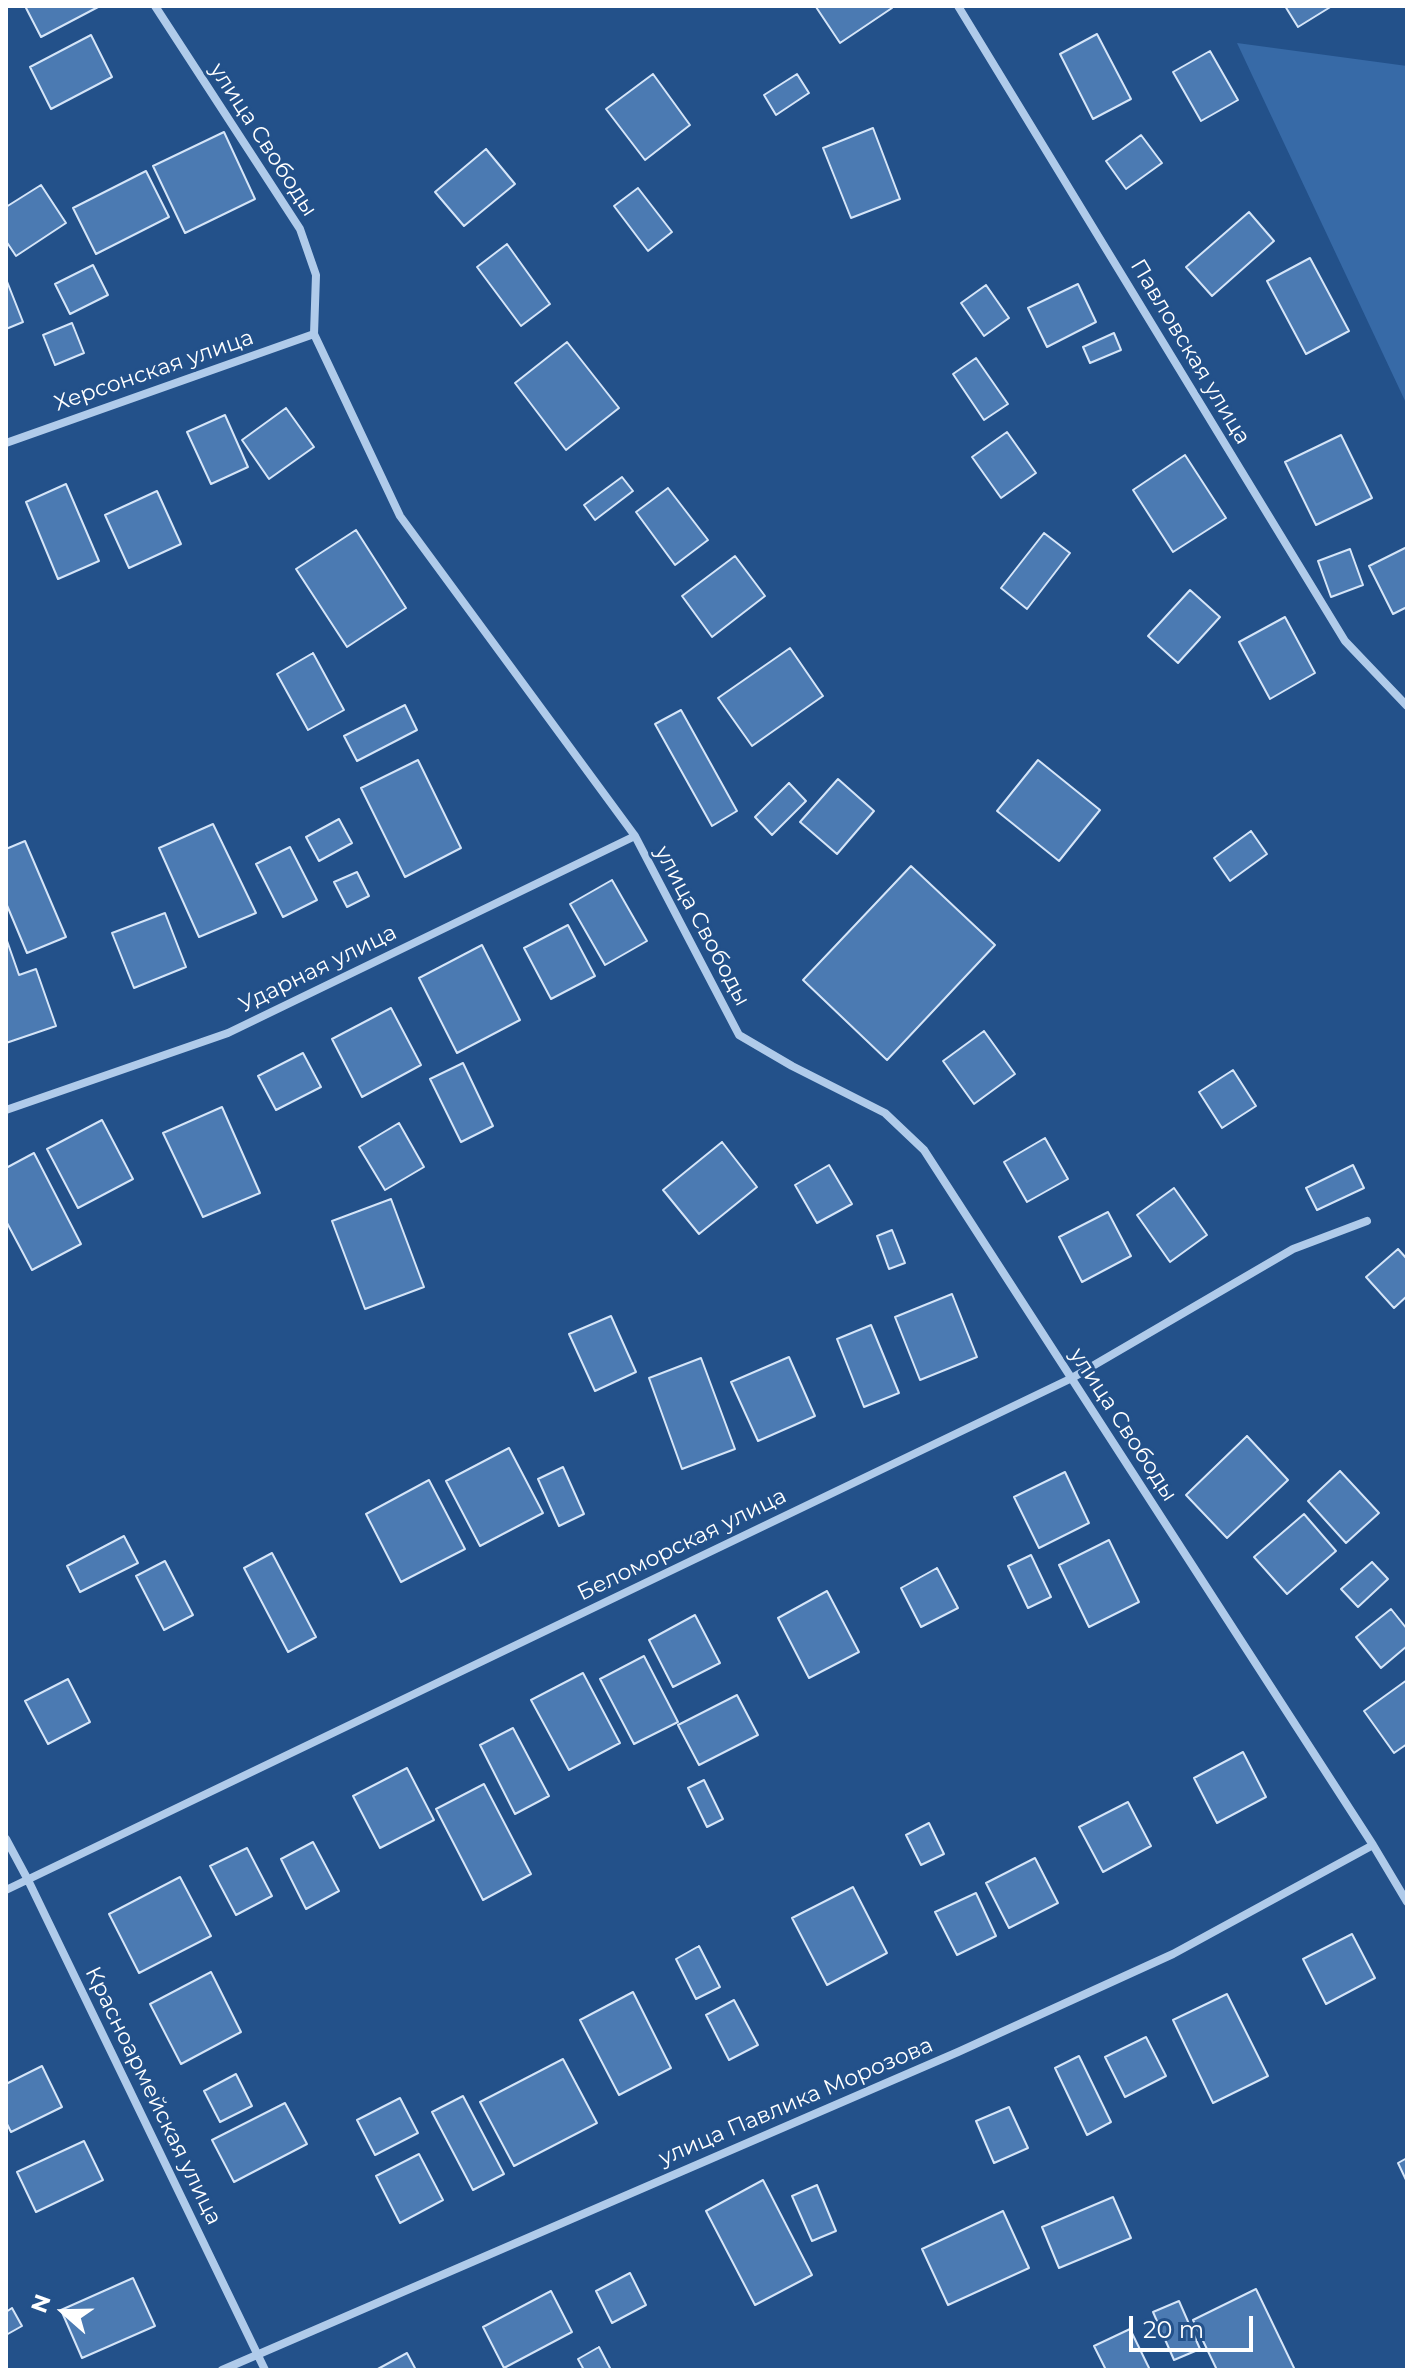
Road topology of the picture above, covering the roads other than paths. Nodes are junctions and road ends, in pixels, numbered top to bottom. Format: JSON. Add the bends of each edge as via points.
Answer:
{"nodes":[{"id":1,"x":155,"y":6,"type":"edge"},
{"id":2,"x":958,"y":6,"type":"edge"},
{"id":3,"x":314,"y":334,"type":"junction"},
{"id":4,"x":6,"y":443,"type":"edge"},
{"id":5,"x":1407,"y":706,"type":"edge"},
{"id":6,"x":635,"y":836,"type":"junction"},
{"id":7,"x":6,"y":1110,"type":"edge"},
{"id":8,"x":1367,"y":1221,"type":"dead end"},
{"id":9,"x":1072,"y":1378,"type":"junction"},
{"id":10,"x":6,"y":1839,"type":"edge"},
{"id":11,"x":1373,"y":1845,"type":"junction"},
{"id":12,"x":28,"y":1880,"type":"junction"},
{"id":13,"x":6,"y":1890,"type":"edge"},
{"id":14,"x":1407,"y":1902,"type":"edge"},
{"id":15,"x":257,"y":2353,"type":"junction"},
{"id":16,"x":222,"y":2370,"type":"edge"},
{"id":17,"x":265,"y":2370,"type":"edge"}],
"edges":[{"from":1,"to":3,"type":"street","name":"улица Свободы","via":[[300,229],[316,275]]},
{"from":2,"to":5,"type":"street","name":"Павловская улица","via":[[1345,641]]},
{"from":3,"to":4,"type":"street","name":"Херсонская улица"},
{"from":3,"to":6,"type":"street","name":"улица Свободы","via":[[400,516]]},
{"from":6,"to":7,"type":"street","name":"Ударная улица","via":[[228,1033]]},
{"from":6,"to":9,"type":"street","name":"улица Свободы","via":[[739,1035],[885,1113],[924,1150]]},
{"from":8,"to":9,"type":"street","name":"Беломорская улица","via":[[1293,1249]]},
{"from":9,"to":11,"type":"street","name":"улица Свободы"},
{"from":9,"to":12,"type":"street","name":"Беломорская улица"},
{"from":10,"to":12,"type":"street","name":"Красноармейская улица"},
{"from":11,"to":14,"type":"street","name":"улица Свободы"},
{"from":11,"to":15,"type":"street","name":"улица Павлика Морозова","via":[[1173,1954]]},
{"from":12,"to":13,"type":"street","name":"Беломорская улица"},
{"from":12,"to":15,"type":"street","name":"Красноармейская улица"},
{"from":15,"to":16,"type":"street","name":"улица Павлика Морозова"},
{"from":15,"to":17,"type":"street","name":"Красноармейская улица"}]}
